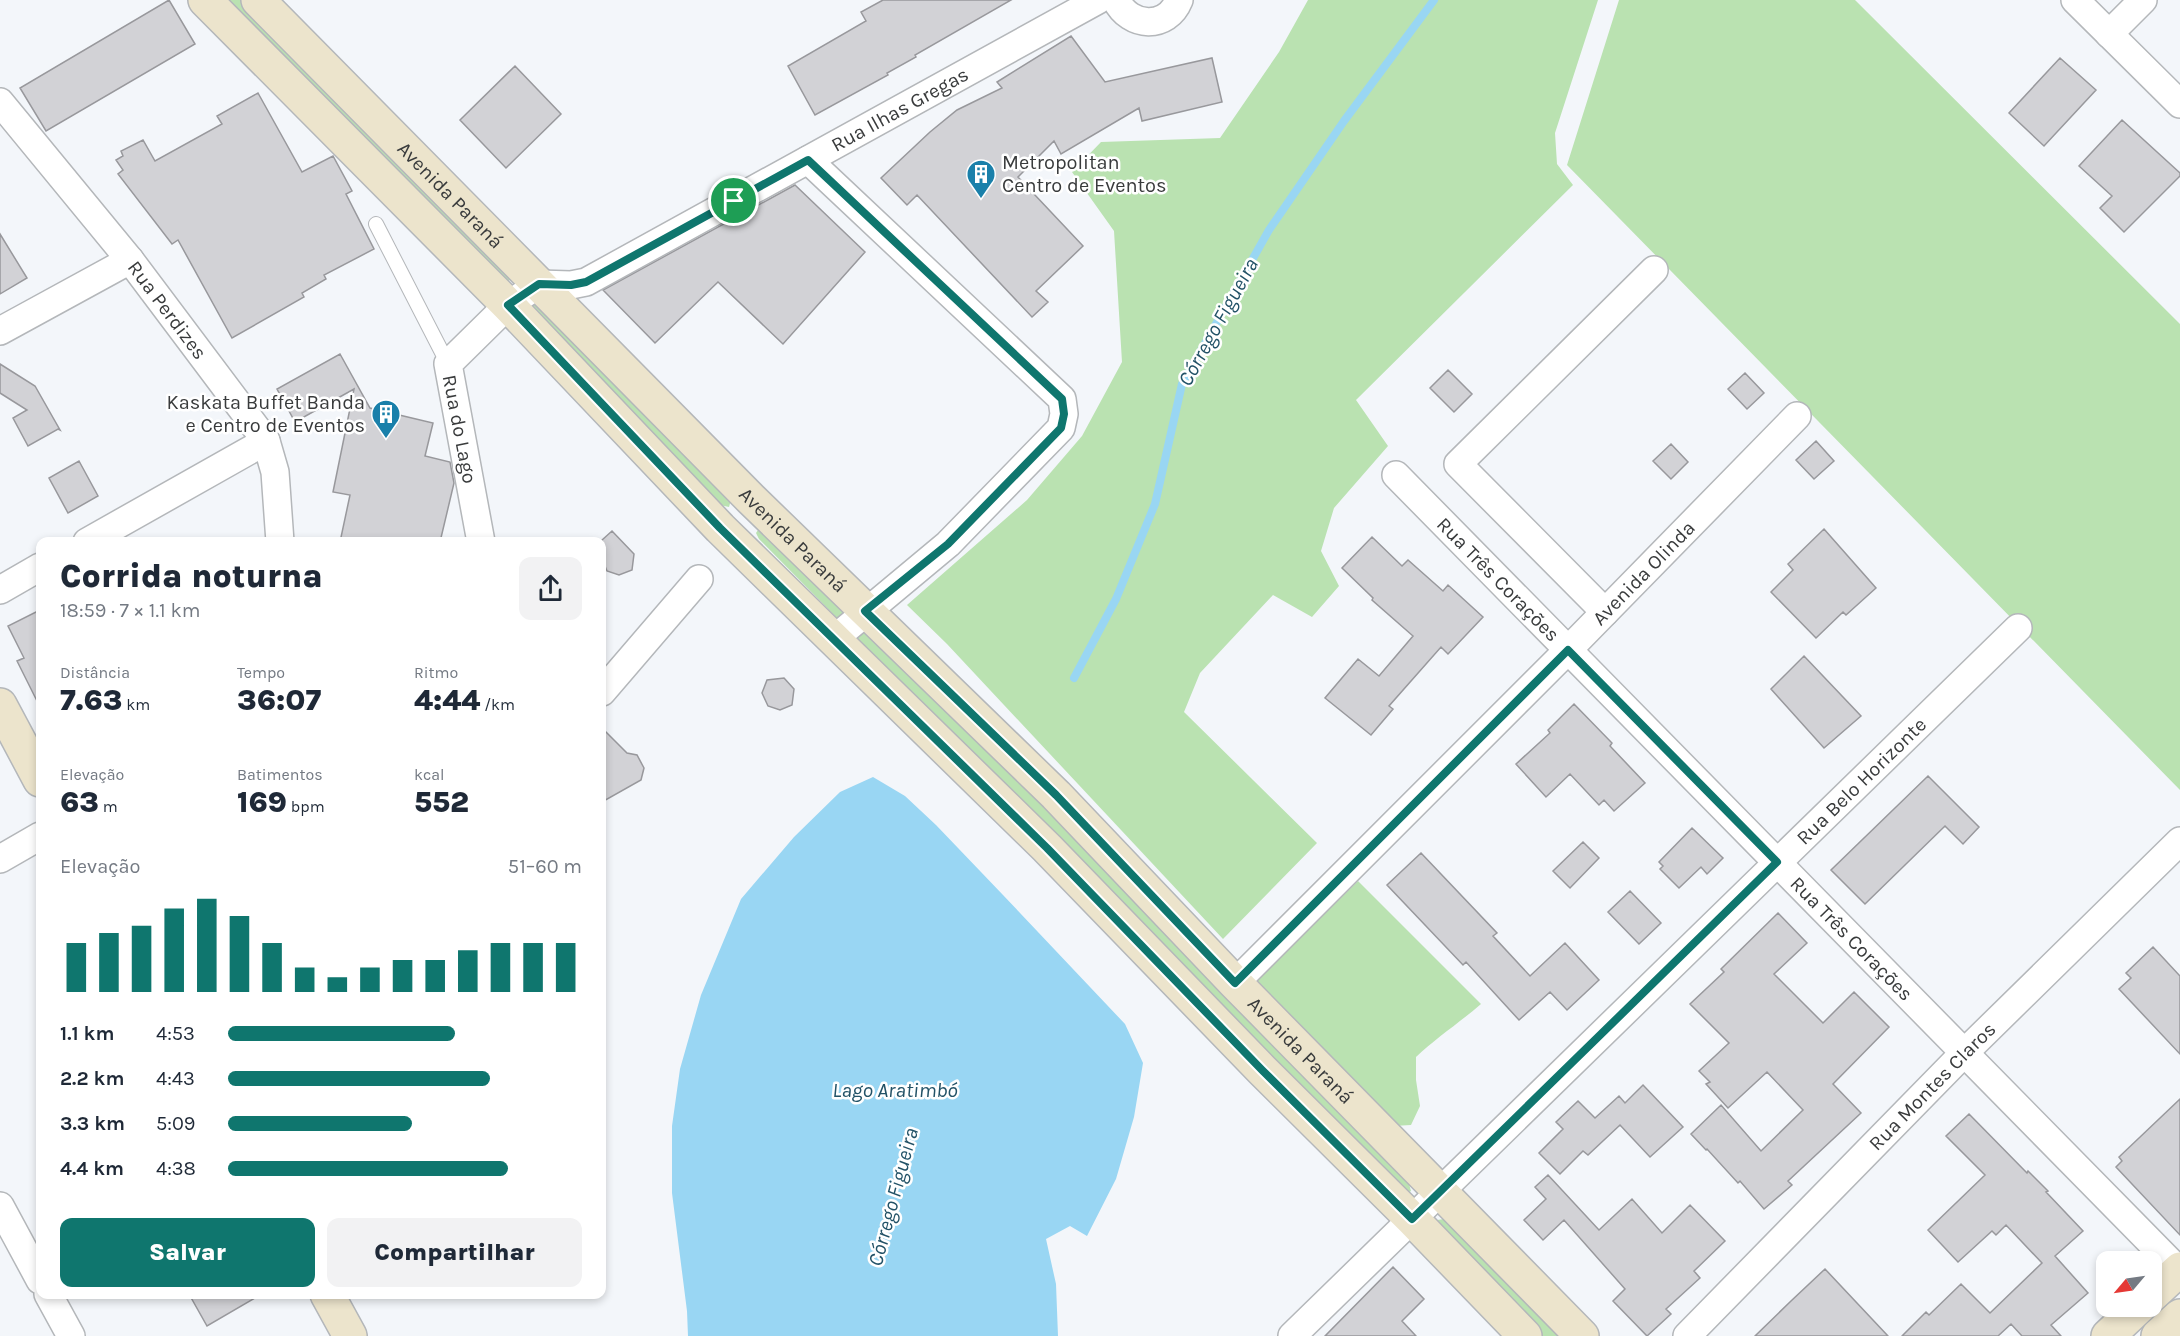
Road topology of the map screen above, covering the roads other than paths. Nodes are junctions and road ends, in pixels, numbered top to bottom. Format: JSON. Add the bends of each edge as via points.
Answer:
{"nodes":[{"id":1,"x":205,"y":0,"type":"edge"},
{"id":2,"x":258,"y":0,"type":"edge"},
{"id":3,"x":1098,"y":0,"type":"edge"},
{"id":4,"x":1116,"y":0,"type":"edge"},
{"id":5,"x":1179,"y":0,"type":"edge"},
{"id":6,"x":2074,"y":0,"type":"edge"},
{"id":7,"x":2143,"y":0,"type":"edge"},
{"id":8,"x":2109,"y":34,"type":"junction"},
{"id":9,"x":0,"y":102,"type":"edge"},
{"id":10,"x":2180,"y":104,"type":"edge"},
{"id":11,"x":808,"y":160,"type":"junction"},
{"id":12,"x":376,"y":224,"type":"dead end"},
{"id":13,"x":130,"y":260,"type":"junction"},
{"id":14,"x":1654,"y":270,"type":"dead end"},
{"id":15,"x":539,"y":284,"type":"junction"},
{"id":16,"x":508,"y":305,"type":"junction"},
{"id":17,"x":0,"y":331,"type":"edge"},
{"id":18,"x":448,"y":364,"type":"junction"},
{"id":19,"x":1797,"y":416,"type":"dead end"},
{"id":20,"x":267,"y":441,"type":"junction"},
{"id":21,"x":1396,"y":475,"type":"dead end"},
{"id":22,"x":96,"y":537,"type":"edge"},
{"id":23,"x":280,"y":537,"type":"edge"},
{"id":24,"x":481,"y":537,"type":"edge"},
{"id":25,"x":36,"y":569,"type":"edge"},
{"id":26,"x":699,"y":579,"type":"dead end"},
{"id":27,"x":0,"y":590,"type":"edge"},
{"id":28,"x":865,"y":611,"type":"junction"},
{"id":29,"x":1605,"y":612,"type":"junction"},
{"id":30,"x":2018,"y":628,"type":"dead end"},
{"id":31,"x":834,"y":639,"type":"junction"},
{"id":32,"x":1568,"y":650,"type":"junction"},
{"id":33,"x":606,"y":687,"type":"edge"},
{"id":34,"x":0,"y":705,"type":"edge"},
{"id":35,"x":36,"y":772,"type":"edge"},
{"id":36,"x":36,"y":838,"type":"edge"},
{"id":37,"x":2180,"y":841,"type":"edge"},
{"id":38,"x":0,"y":859,"type":"edge"},
{"id":39,"x":1777,"y":862,"type":"junction"},
{"id":40,"x":1235,"y":983,"type":"junction"},
{"id":41,"x":1964,"y":1053,"type":"junction"},
{"id":42,"x":1440,"y":1192,"type":"junction"},
{"id":43,"x":0,"y":1206,"type":"edge"},
{"id":44,"x":1412,"y":1219,"type":"junction"},
{"id":45,"x":2180,"y":1270,"type":"edge"},
{"id":46,"x":36,"y":1273,"type":"edge"},
{"id":47,"x":2162,"y":1286,"type":"edge"},
{"id":48,"x":51,"y":1299,"type":"edge"},
{"id":49,"x":330,"y":1299,"type":"edge"},
{"id":50,"x":2180,"y":1316,"type":"edge"},
{"id":51,"x":2128,"y":1317,"type":"edge"},
{"id":52,"x":71,"y":1336,"type":"edge"},
{"id":53,"x":350,"y":1336,"type":"edge"},
{"id":54,"x":1292,"y":1336,"type":"edge"},
{"id":55,"x":1525,"y":1336,"type":"edge"},
{"id":56,"x":1582,"y":1336,"type":"edge"},
{"id":57,"x":1687,"y":1336,"type":"edge"},
{"id":58,"x":2108,"y":1336,"type":"edge"},
{"id":59,"x":2158,"y":1336,"type":"edge"}],
"edges":[{"from":1,"to":16,"type":"main road","name":"Avenida Paraná"},
{"from":2,"to":15,"type":"main road","name":"Avenida Paraná"},
{"from":3,"to":11,"type":"street","name":"Rua Ilhas Gregas"},
{"from":4,"to":5,"type":"street","via":[[1130,18],[1151,22],[1170,14]]},
{"from":6,"to":8,"type":"street"},
{"from":7,"to":8,"type":"street"},
{"from":8,"to":10,"type":"street"},
{"from":9,"to":13,"type":"street","name":"Rua Perdizes"},
{"from":11,"to":15,"type":"street","name":"Rua Ilhas Gregas","via":[[586,282]]},
{"from":11,"to":28,"type":"street","via":[[1062,399],[1064,414],[1061,428],[956,537]]},
{"from":12,"to":18,"type":"lane"},
{"from":13,"to":17,"type":"street"},
{"from":13,"to":20,"type":"street","name":"Rua Perdizes"},
{"from":14,"to":29,"type":"street","via":[[1458,464]]},
{"from":15,"to":16,"type":"street","name":"Rua do Lago"},
{"from":15,"to":28,"type":"main road","name":"Avenida Paraná"},
{"from":16,"to":18,"type":"street","name":"Rua do Lago"},
{"from":16,"to":31,"type":"main road","name":"Avenida Paraná","via":[[720,528]]},
{"from":18,"to":24,"type":"street","name":"Rua do Lago"},
{"from":19,"to":29,"type":"street","name":"Avenida Olinda"},
{"from":20,"to":22,"type":"street"},
{"from":20,"to":23,"type":"street","name":"Rua Perdizes","via":[[275,472]]},
{"from":21,"to":32,"type":"street","name":"Rua Três Corações"},
{"from":25,"to":27,"type":"street"},
{"from":26,"to":33,"type":"street"},
{"from":28,"to":31,"type":"street"},
{"from":28,"to":40,"type":"main road","name":"Avenida Paraná","via":[[1056,795]]},
{"from":29,"to":32,"type":"street","name":"Avenida Olinda"},
{"from":30,"to":39,"type":"street","name":"Rua Belo Horizonte"},
{"from":31,"to":44,"type":"main road","name":"Avenida Paraná","via":[[1047,848]]},
{"from":32,"to":39,"type":"street","name":"Rua Três Corações"},
{"from":32,"to":40,"type":"street","name":"Avenida Olinda"},
{"from":34,"to":35,"type":"main road"},
{"from":36,"to":38,"type":"street"},
{"from":37,"to":41,"type":"street","name":"Rua Montes Claros"},
{"from":39,"to":41,"type":"street","name":"Rua Três Corações"},
{"from":39,"to":42,"type":"street","name":"Rua Belo Horizonte"},
{"from":40,"to":42,"type":"main road","name":"Avenida Paraná"},
{"from":41,"to":45,"type":"street","name":"Rua Três Corações"},
{"from":41,"to":57,"type":"street","name":"Rua Montes Claros"},
{"from":42,"to":44,"type":"street","name":"Rua Belo Horizonte"},
{"from":42,"to":56,"type":"main road","name":"Avenida Paraná"},
{"from":43,"to":46,"type":"street"},
{"from":44,"to":54,"type":"street","name":"Rua Belo Horizonte"},
{"from":44,"to":55,"type":"main road","name":"Avenida Paraná"},
{"from":45,"to":47,"type":"main road"},
{"from":48,"to":52,"type":"street"},
{"from":49,"to":53,"type":"main road"},
{"from":50,"to":59,"type":"main road"},
{"from":51,"to":58,"type":"main road"}]}
